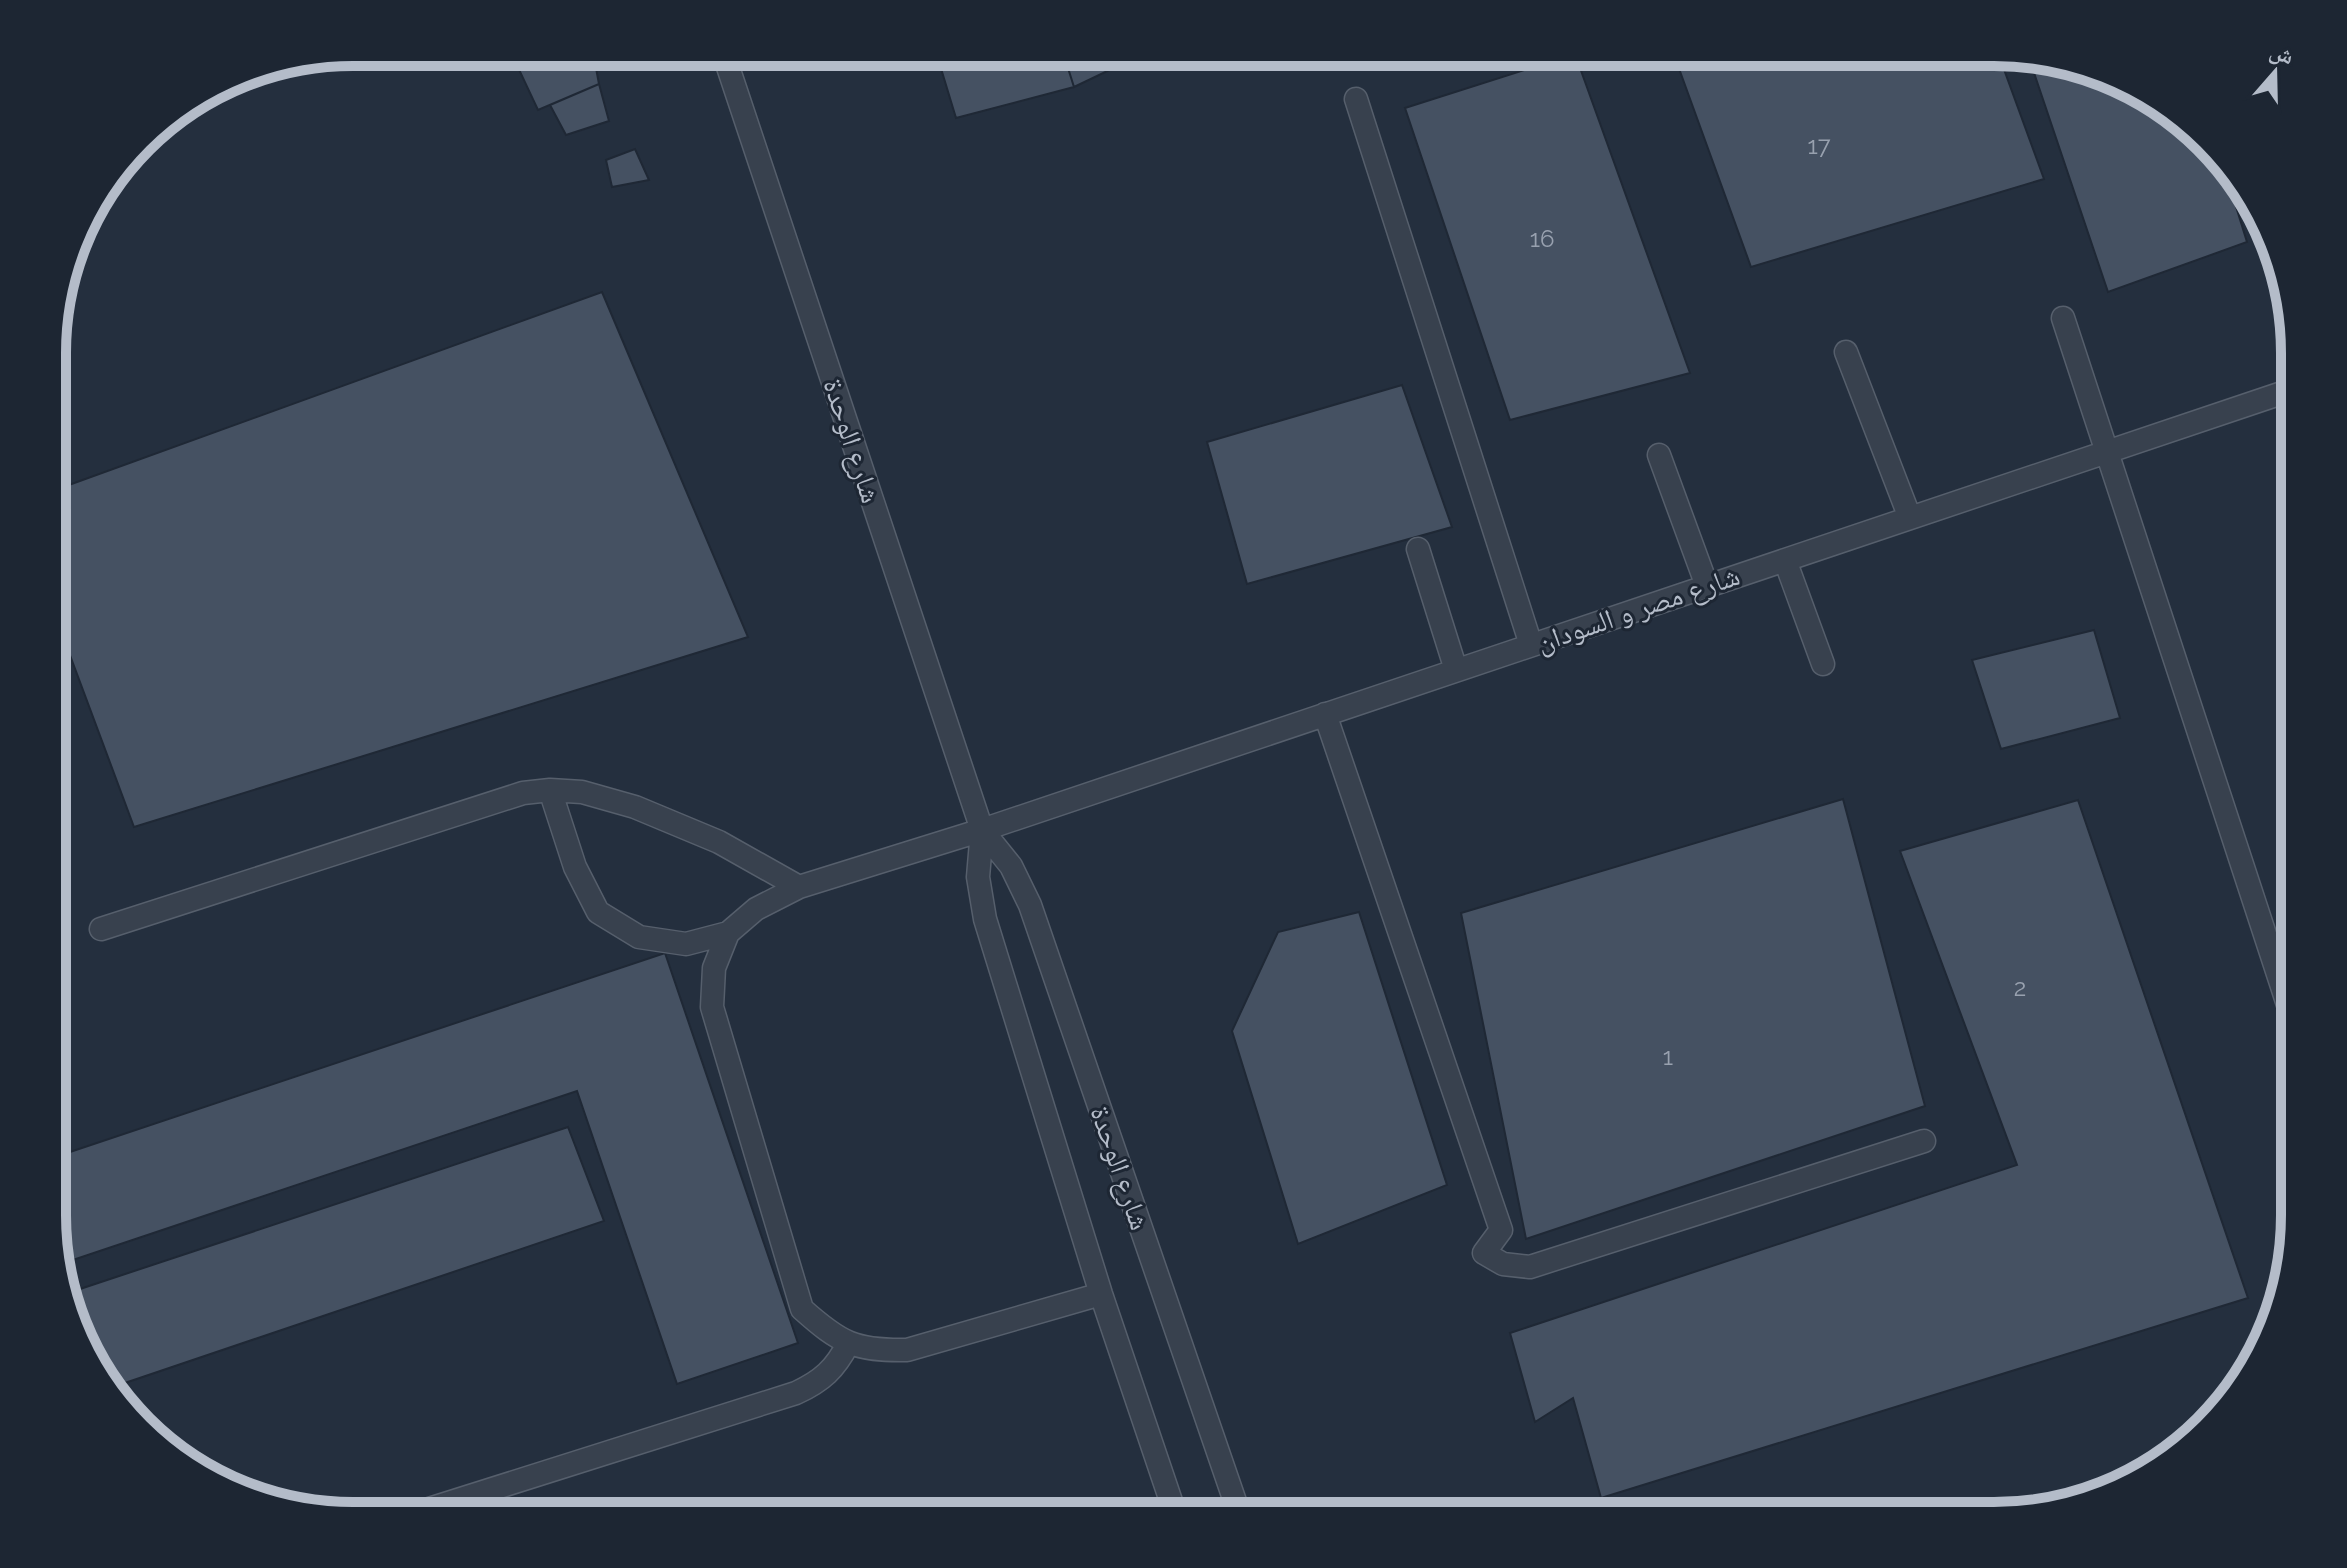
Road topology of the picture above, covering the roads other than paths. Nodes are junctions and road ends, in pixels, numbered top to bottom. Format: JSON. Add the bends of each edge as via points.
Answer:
{"nodes":[{"id":1,"x":728,"y":66,"type":"edge"},
{"id":2,"x":1356,"y":99,"type":"dead end"},
{"id":3,"x":2063,"y":318,"type":"dead end"},
{"id":4,"x":1846,"y":352,"type":"dead end"},
{"id":5,"x":2281,"y":393,"type":"edge"},
{"id":6,"x":2109,"y":451,"type":"junction"},
{"id":7,"x":1659,"y":455,"type":"dead end"},
{"id":8,"x":1910,"y":518,"type":"junction"},
{"id":9,"x":1418,"y":549,"type":"dead end"},
{"id":10,"x":1785,"y":560,"type":"junction"},
{"id":11,"x":1707,"y":586,"type":"junction"},
{"id":12,"x":1531,"y":645,"type":"junction"},
{"id":13,"x":1823,"y":664,"type":"dead end"},
{"id":14,"x":1456,"y":670,"type":"junction"},
{"id":15,"x":1325,"y":714,"type":"junction"},
{"id":16,"x":550,"y":790,"type":"junction"},
{"id":17,"x":982,"y":830,"type":"junction"},
{"id":18,"x":799,"y":887,"type":"junction"},
{"id":19,"x":101,"y":929,"type":"dead end"},
{"id":20,"x":728,"y":933,"type":"junction"},
{"id":21,"x":2281,"y":983,"type":"edge"},
{"id":22,"x":1924,"y":1141,"type":"dead end"},
{"id":23,"x":1101,"y":1294,"type":"junction"},
{"id":24,"x":848,"y":1344,"type":"junction"},
{"id":25,"x":451,"y":1502,"type":"edge"},
{"id":26,"x":1171,"y":1502,"type":"edge"},
{"id":27,"x":1235,"y":1502,"type":"edge"}],
"edges":[{"from":1,"to":17,"type":"lane","name":"شارع الوحدة"},
{"from":2,"to":12,"type":"lane"},
{"from":3,"to":6,"type":"lane"},
{"from":4,"to":8,"type":"lane"},
{"from":5,"to":6,"type":"lane","name":"شارع مصر و السودان"},
{"from":6,"to":8,"type":"lane","name":"شارع مصر و السودان"},
{"from":6,"to":21,"type":"lane"},
{"from":7,"to":11,"type":"lane"},
{"from":8,"to":10,"type":"lane","name":"شارع مصر و السودان"},
{"from":9,"to":14,"type":"lane"},
{"from":10,"to":11,"type":"lane","name":"شارع مصر و السودان"},
{"from":10,"to":13,"type":"lane"},
{"from":11,"to":12,"type":"lane","name":"شارع مصر و السودان"},
{"from":12,"to":14,"type":"lane","name":"شارع مصر و السودان"},
{"from":14,"to":15,"type":"lane","name":"شارع مصر و السودان"},
{"from":15,"to":17,"type":"lane","name":"شارع مصر و السودان"},
{"from":15,"to":22,"type":"lane","via":[[1501,1230],[1484,1253],[1503,1264],[1530,1267]]},
{"from":16,"to":18,"type":"lane","via":[[582,792],[635,807],[719,842]]},
{"from":16,"to":19,"type":"lane","via":[[523,793]]},
{"from":16,"to":20,"type":"lane","via":[[575,867],[598,912],[639,937],[686,944]]},
{"from":17,"to":18,"type":"lane","name":"شارع مصر و السودان"},
{"from":17,"to":23,"type":"lane","name":"شارع الوحدة","via":[[978,877],[985,919]]},
{"from":17,"to":27,"type":"lane","name":"شارع الوحدة","via":[[1011,866],[1030,905]]},
{"from":18,"to":20,"type":"lane","name":"شارع مصر و السودان","via":[[756,909]]},
{"from":20,"to":24,"type":"lane","via":[[714,968],[712,1007],[802,1309]]},
{"from":23,"to":24,"type":"lane","via":[[907,1350]]},
{"from":23,"to":26,"type":"lane","name":"شارع الوحدة"},
{"from":24,"to":25,"type":"lane","via":[[819,1383],[796,1393]]}]}
